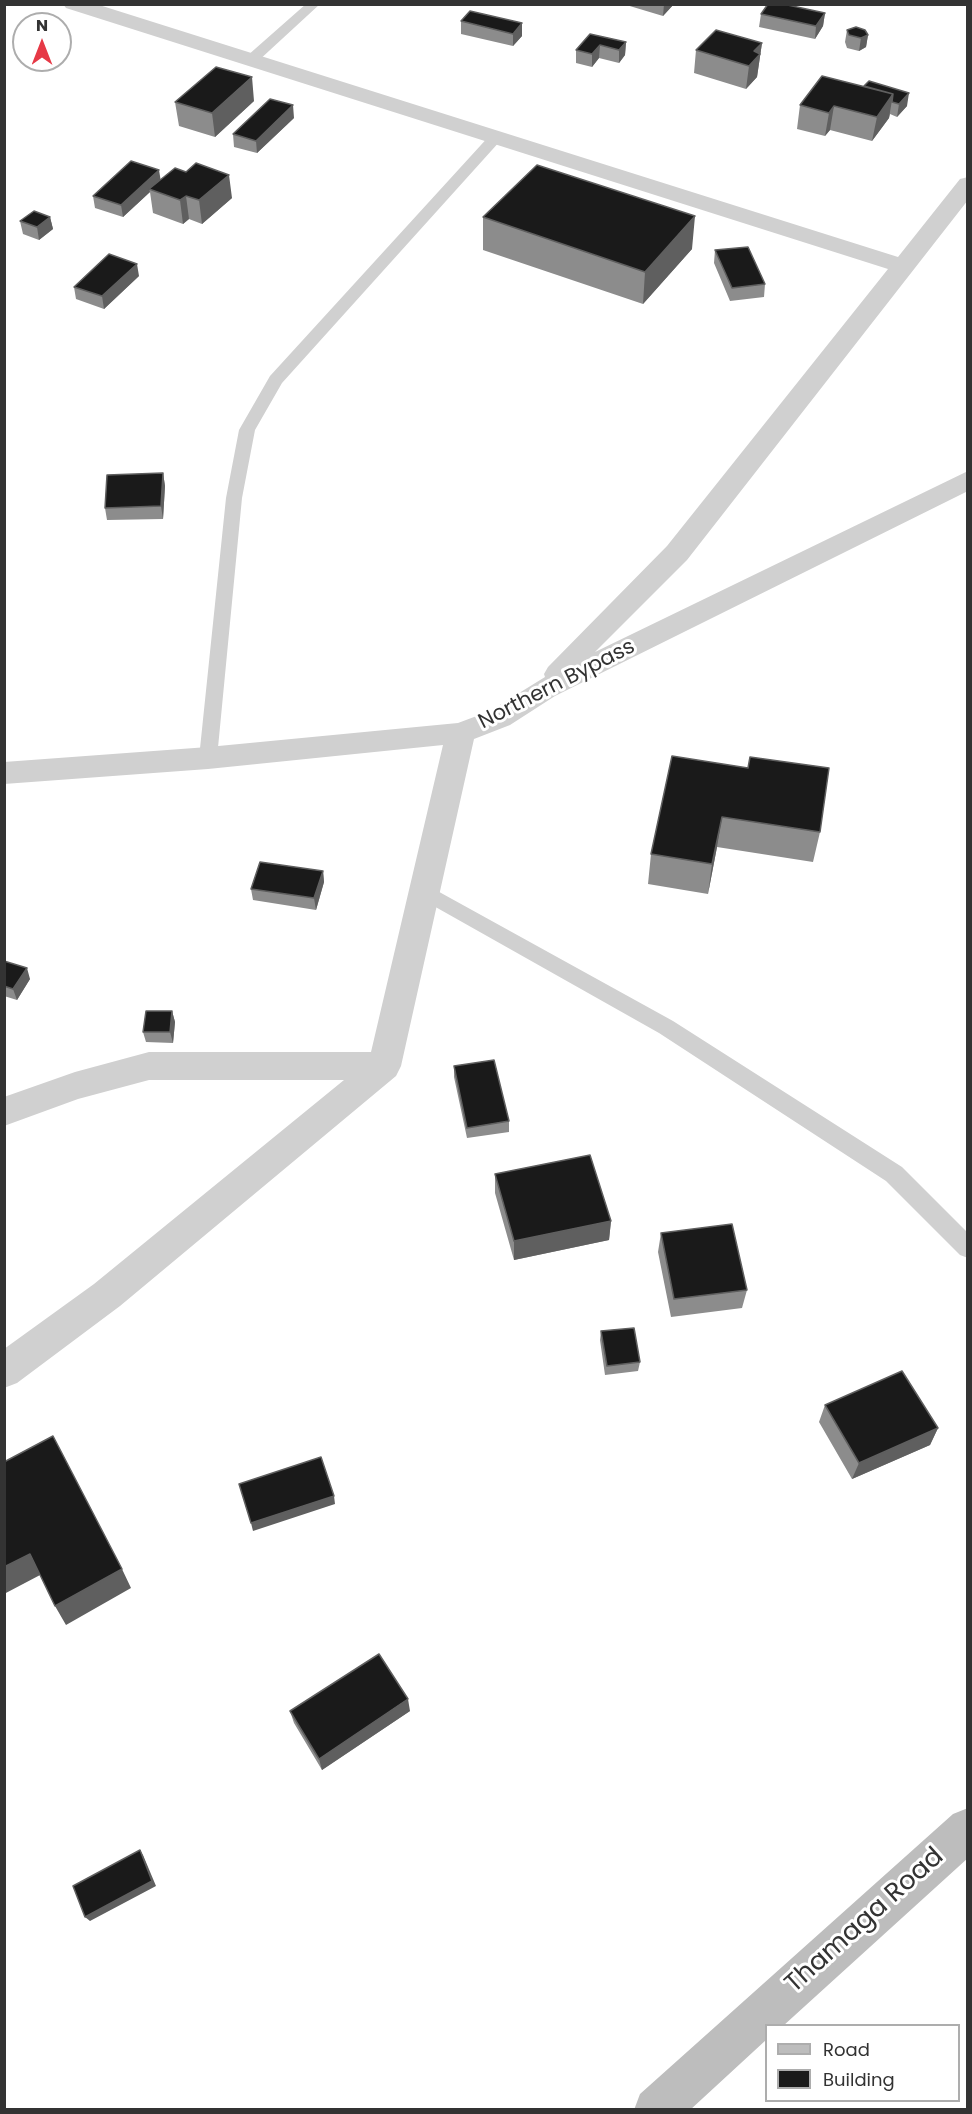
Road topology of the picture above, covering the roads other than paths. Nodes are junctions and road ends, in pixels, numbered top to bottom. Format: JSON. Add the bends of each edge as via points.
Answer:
{"nodes":[{"id":1,"x":73,"y":4,"type":"edge"},
{"id":2,"x":314,"y":4,"type":"edge"},
{"id":3,"x":252,"y":59,"type":"junction"},
{"id":4,"x":496,"y":137,"type":"junction"},
{"id":5,"x":968,"y":184,"type":"edge"},
{"id":6,"x":903,"y":266,"type":"junction"},
{"id":7,"x":968,"y":480,"type":"edge"},
{"id":8,"x":545,"y":689,"type":"junction"},
{"id":9,"x":461,"y":733,"type":"junction"},
{"id":10,"x":208,"y":758,"type":"junction"},
{"id":11,"x":4,"y":773,"type":"edge"},
{"id":12,"x":423,"y":891,"type":"junction"},
{"id":13,"x":384,"y":1066,"type":"junction"},
{"id":14,"x":4,"y":1112,"type":"edge"},
{"id":15,"x":968,"y":1248,"type":"edge"},
{"id":16,"x":4,"y":1371,"type":"edge"},
{"id":17,"x":968,"y":1829,"type":"edge"},
{"id":18,"x":656,"y":2109,"type":"edge"}],
"edges":[{"from":1,"to":3,"type":"street"},
{"from":2,"to":3,"type":"lane"},
{"from":3,"to":4,"type":"street"},
{"from":4,"to":6,"type":"street"},
{"from":4,"to":10,"type":"lane","via":[[276,380],[247,430],[234,498]]},
{"from":5,"to":6,"type":"street"},
{"from":6,"to":8,"type":"street","via":[[677,553]]},
{"from":7,"to":8,"type":"street","name":"Northern Bypass"},
{"from":8,"to":9,"type":"street","name":"Northern Bypass","via":[[500,718]]},
{"from":9,"to":10,"type":"street","name":"Northern Bypass"},
{"from":9,"to":12,"type":"street"},
{"from":10,"to":11,"type":"street","name":"Northern Bypass"},
{"from":12,"to":13,"type":"street"},
{"from":12,"to":15,"type":"lane","via":[[666,1026],[894,1174]]},
{"from":13,"to":14,"type":"street","via":[[149,1066],[75,1086]]},
{"from":13,"to":16,"type":"street","via":[[106,1295]]},
{"from":17,"to":18,"type":"main road","name":"Thamaga Road"}]}
